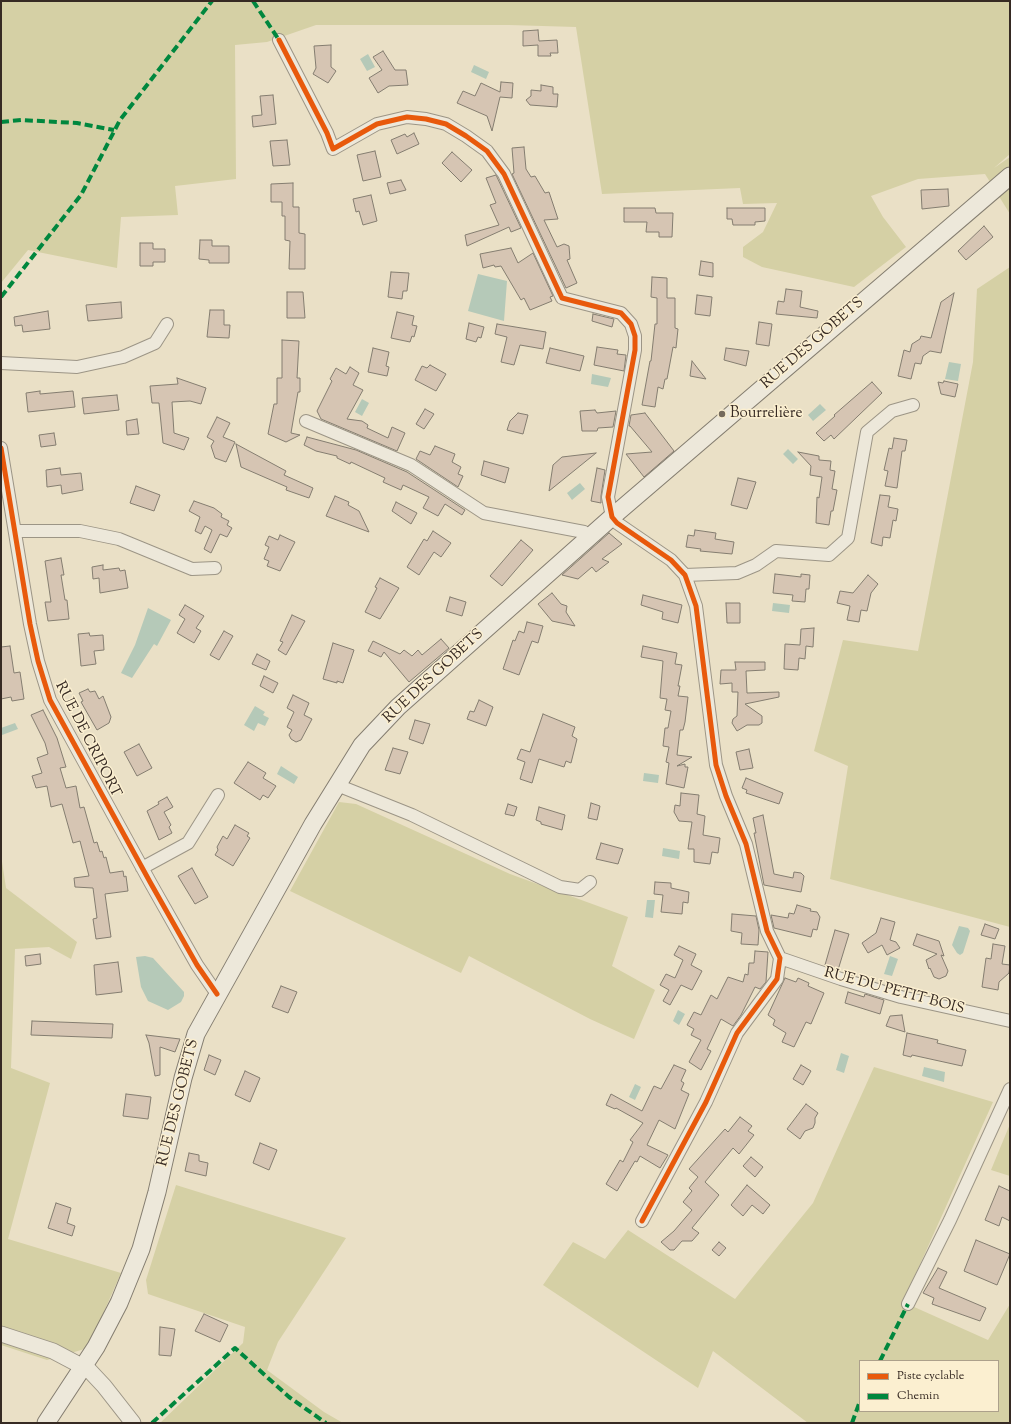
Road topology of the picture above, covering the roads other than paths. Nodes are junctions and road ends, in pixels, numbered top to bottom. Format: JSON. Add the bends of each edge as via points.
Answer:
{"nodes":[{"id":1,"x":279,"y":40,"type":"dead end"},
{"id":2,"x":1010,"y":176,"type":"edge"},
{"id":3,"x":167,"y":324,"type":"dead end"},
{"id":4,"x":1,"y":363,"type":"edge"},
{"id":5,"x":914,"y":406,"type":"dead end"},
{"id":6,"x":306,"y":421,"type":"dead end"},
{"id":7,"x":1,"y":448,"type":"edge"},
{"id":8,"x":612,"y":517,"type":"junction"},
{"id":9,"x":15,"y":531,"type":"junction"},
{"id":10,"x":590,"y":537,"type":"junction"},
{"id":11,"x":215,"y":568,"type":"dead end"},
{"id":12,"x":685,"y":575,"type":"junction"},
{"id":13,"x":337,"y":785,"type":"junction"},
{"id":14,"x":218,"y":794,"type":"dead end"},
{"id":15,"x":142,"y":868,"type":"junction"},
{"id":16,"x":590,"y":882,"type":"dead end"},
{"id":17,"x":780,"y":958,"type":"junction"},
{"id":18,"x":217,"y":994,"type":"junction"},
{"id":19,"x":1010,"y":1022,"type":"edge"},
{"id":20,"x":1010,"y":1090,"type":"edge"},
{"id":21,"x":642,"y":1221,"type":"dead end"},
{"id":22,"x":908,"y":1304,"type":"dead end"},
{"id":23,"x":1,"y":1334,"type":"edge"},
{"id":24,"x":83,"y":1367,"type":"junction"},
{"id":25,"x":46,"y":1423,"type":"edge"},
{"id":26,"x":132,"y":1423,"type":"edge"}],
"edges":[{"from":1,"to":8,"type":"street","via":[[333,149],[377,124],[407,117],[446,124],[487,151],[504,174],[562,298],[621,313],[631,324],[635,350],[608,497]]},
{"from":2,"to":8,"type":"main road","name":"RUE DES GOBETS"},
{"from":3,"to":4,"type":"street","via":[[155,343],[123,357],[76,367]]},
{"from":5,"to":12,"type":"street","via":[[892,411],[867,432],[848,538],[829,555],[776,551],[756,565],[737,573]]},
{"from":6,"to":10,"type":"street","via":[[411,465],[484,513],[584,532]]},
{"from":7,"to":9,"type":"street","name":"RUE DE CRIPORT"},
{"from":8,"to":10,"type":"main road","name":"RUE DES GOBETS"},
{"from":8,"to":12,"type":"street","via":[[671,560]]},
{"from":9,"to":11,"type":"street","via":[[80,531],[119,539],[192,569]]},
{"from":9,"to":15,"type":"street","name":"RUE DE CRIPORT","via":[[38,661],[50,700]]},
{"from":10,"to":13,"type":"main road","name":"RUE DES GOBETS","via":[[398,707],[362,745]]},
{"from":12,"to":17,"type":"street","via":[[696,606],[716,765],[746,844],[767,931]]},
{"from":13,"to":16,"type":"street","via":[[412,815],[560,887],[580,890]]},
{"from":13,"to":18,"type":"main road","name":"RUE DES GOBETS"},
{"from":14,"to":15,"type":"street","via":[[188,843]]},
{"from":15,"to":18,"type":"street","name":"RUE DE CRIPORT","via":[[197,965]]},
{"from":17,"to":19,"type":"street","name":"RUE DU PETIT BOIS","via":[[901,997]]},
{"from":17,"to":21,"type":"street","via":[[777,979],[737,1033],[706,1102]]},
{"from":18,"to":24,"type":"main road","name":"RUE DES GOBETS","via":[[196,1034],[141,1249],[119,1303],[96,1348]]},
{"from":20,"to":22,"type":"street"},
{"from":23,"to":24,"type":"street","via":[[53,1351]]},
{"from":24,"to":25,"type":"main road","name":"RUE DES GOBETS"},
{"from":24,"to":26,"type":"street","via":[[104,1386]]}]}
